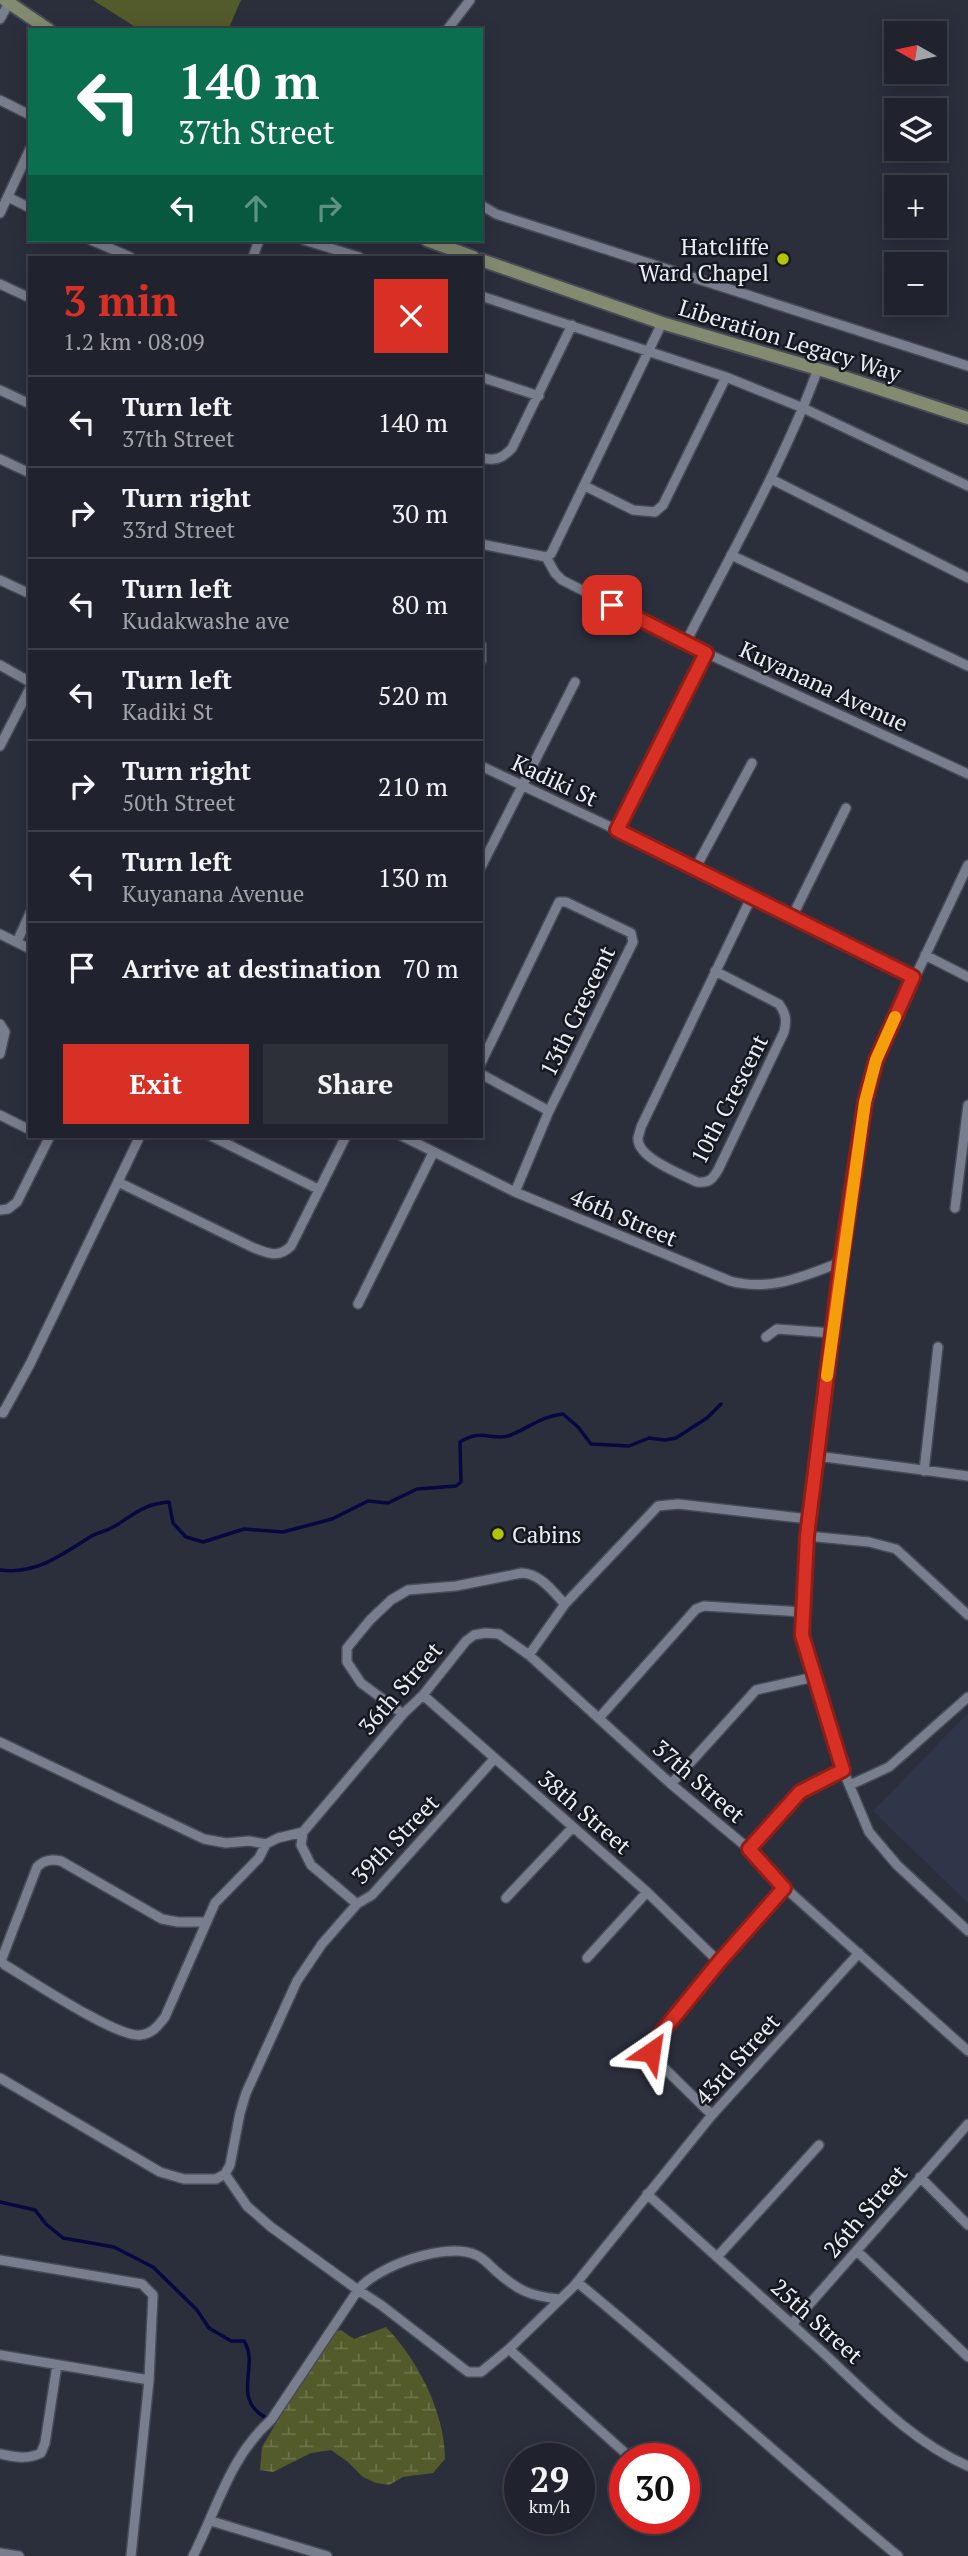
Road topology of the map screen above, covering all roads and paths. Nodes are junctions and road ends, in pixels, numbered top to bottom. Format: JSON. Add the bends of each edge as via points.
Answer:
{"nodes":[{"id":1,"x":470,"y":0,"type":"edge"},
{"id":2,"x":7,"y":1,"type":"edge"},
{"id":3,"x":0,"y":19,"type":"edge"},
{"id":4,"x":46,"y":28,"type":"edge"},
{"id":5,"x":449,"y":28,"type":"edge"},
{"id":6,"x":0,"y":100,"type":"edge"},
{"id":7,"x":28,"y":114,"type":"edge"},
{"id":8,"x":28,"y":153,"type":"edge"},
{"id":9,"x":8,"y":197,"type":"junction"},
{"id":10,"x":483,"y":206,"type":"edge"},
{"id":11,"x":28,"y":207,"type":"edge"},
{"id":12,"x":0,"y":213,"type":"edge"},
{"id":13,"x":96,"y":242,"type":"edge"},
{"id":14,"x":309,"y":242,"type":"edge"},
{"id":15,"x":432,"y":242,"type":"edge"},
{"id":16,"x":339,"y":254,"type":"edge"},
{"id":17,"x":128,"y":256,"type":"edge"},
{"id":18,"x":470,"y":256,"type":"edge"},
{"id":19,"x":483,"y":261,"type":"edge"},
{"id":20,"x":0,"y":285,"type":"edge"},
{"id":21,"x":28,"y":297,"type":"edge"},
{"id":22,"x":483,"y":297,"type":"edge"},
{"id":23,"x":662,"y":323,"type":"junction"},
{"id":24,"x":572,"y":325,"type":"junction"},
{"id":25,"x":650,"y":351,"type":"junction"},
{"id":26,"x":968,"y":366,"type":"edge"},
{"id":27,"x":818,"y":369,"type":"junction"},
{"id":28,"x":726,"y":377,"type":"junction"},
{"id":29,"x":483,"y":378,"type":"edge"},
{"id":30,"x":0,"y":390,"type":"edge"},
{"id":31,"x":539,"y":396,"type":"junction"},
{"id":32,"x":28,"y":403,"type":"edge"},
{"id":33,"x":803,"y":408,"type":"junction"},
{"id":34,"x":968,"y":418,"type":"edge"},
{"id":35,"x":483,"y":458,"type":"edge"},
{"id":36,"x":0,"y":459,"type":"edge"},
{"id":37,"x":28,"y":472,"type":"edge"},
{"id":38,"x":771,"y":479,"type":"junction"},
{"id":39,"x":585,"y":486,"type":"junction"},
{"id":40,"x":968,"y":486,"type":"edge"},
{"id":41,"x":483,"y":544,"type":"edge"},
{"id":42,"x":731,"y":555,"type":"junction"},
{"id":43,"x":546,"y":557,"type":"junction"},
{"id":44,"x":968,"y":578,"type":"edge"},
{"id":45,"x":0,"y":580,"type":"edge"},
{"id":46,"x":28,"y":593,"type":"edge"},
{"id":47,"x":686,"y":642,"type":"junction"},
{"id":48,"x":706,"y":653,"type":"junction"},
{"id":49,"x":0,"y":666,"type":"edge"},
{"id":50,"x":968,"y":666,"type":"edge"},
{"id":51,"x":28,"y":681,"type":"edge"},
{"id":52,"x":575,"y":682,"type":"dead end"},
{"id":53,"x":28,"y":692,"type":"edge"},
{"id":54,"x":0,"y":746,"type":"edge"},
{"id":55,"x":752,"y":764,"type":"dead end"},
{"id":56,"x":483,"y":767,"type":"edge"},
{"id":57,"x":968,"y":774,"type":"edge"},
{"id":58,"x":523,"y":786,"type":"junction"},
{"id":59,"x":846,"y":808,"type":"dead end"},
{"id":60,"x":617,"y":830,"type":"junction"},
{"id":61,"x":483,"y":861,"type":"edge"},
{"id":62,"x":968,"y":865,"type":"edge"},
{"id":63,"x":695,"y":869,"type":"junction"},
{"id":64,"x":751,"y":898,"type":"junction"},
{"id":65,"x":792,"y":917,"type":"junction"},
{"id":66,"x":28,"y":918,"type":"edge"},
{"id":67,"x":0,"y":934,"type":"edge"},
{"id":68,"x":18,"y":942,"type":"junction"},
{"id":69,"x":28,"y":947,"type":"edge"},
{"id":70,"x":925,"y":955,"type":"junction"},
{"id":71,"x":715,"y":971,"type":"junction"},
{"id":72,"x":913,"y":977,"type":"junction"},
{"id":73,"x":968,"y":977,"type":"edge"},
{"id":74,"x":0,"y":1024,"type":"edge"},
{"id":75,"x":0,"y":1054,"type":"edge"},
{"id":76,"x":483,"y":1059,"type":"edge"},
{"id":77,"x":483,"y":1075,"type":"edge"},
{"id":78,"x":968,"y":1105,"type":"edge"},
{"id":79,"x":549,"y":1111,"type":"junction"},
{"id":80,"x":0,"y":1115,"type":"edge"},
{"id":81,"x":28,"y":1128,"type":"edge"},
{"id":82,"x":47,"y":1138,"type":"edge"},
{"id":83,"x":139,"y":1138,"type":"edge"},
{"id":84,"x":215,"y":1138,"type":"edge"},
{"id":85,"x":345,"y":1138,"type":"edge"},
{"id":86,"x":406,"y":1138,"type":"edge"},
{"id":87,"x":433,"y":1153,"type":"junction"},
{"id":88,"x":118,"y":1182,"type":"junction"},
{"id":89,"x":318,"y":1189,"type":"junction"},
{"id":90,"x":514,"y":1192,"type":"junction"},
{"id":91,"x":955,"y":1208,"type":"dead end"},
{"id":92,"x":0,"y":1210,"type":"edge"},
{"id":93,"x":841,"y":1262,"type":"junction"},
{"id":94,"x":358,"y":1304,"type":"dead end"},
{"id":95,"x":832,"y":1333,"type":"junction"},
{"id":96,"x":766,"y":1337,"type":"dead end"},
{"id":97,"x":938,"y":1347,"type":"dead end"},
{"id":98,"x":0,"y":1412,"type":"edge"},
{"id":99,"x":817,"y":1456,"type":"junction"},
{"id":100,"x":923,"y":1471,"type":"junction"},
{"id":101,"x":968,"y":1476,"type":"edge"},
{"id":102,"x":809,"y":1519,"type":"junction"},
{"id":103,"x":807,"y":1536,"type":"junction"},
{"id":104,"x":565,"y":1604,"type":"junction"},
{"id":105,"x":803,"y":1612,"type":"junction"},
{"id":106,"x":968,"y":1615,"type":"edge"},
{"id":107,"x":528,"y":1655,"type":"junction"},
{"id":108,"x":814,"y":1677,"type":"junction"},
{"id":109,"x":423,"y":1695,"type":"junction"},
{"id":110,"x":968,"y":1697,"type":"edge"},
{"id":111,"x":403,"y":1714,"type":"junction"},
{"id":112,"x":599,"y":1718,"type":"junction"},
{"id":113,"x":0,"y":1742,"type":"edge"},
{"id":114,"x":495,"y":1758,"type":"junction"},
{"id":115,"x":843,"y":1770,"type":"junction"},
{"id":116,"x":671,"y":1784,"type":"junction"},
{"id":117,"x":850,"y":1785,"type":"junction"},
{"id":118,"x":573,"y":1827,"type":"junction"},
{"id":119,"x":303,"y":1832,"type":"junction"},
{"id":120,"x":265,"y":1844,"type":"junction"},
{"id":121,"x":749,"y":1849,"type":"junction"},
{"id":122,"x":784,"y":1888,"type":"junction"},
{"id":123,"x":647,"y":1892,"type":"junction"},
{"id":124,"x":506,"y":1898,"type":"dead end"},
{"id":125,"x":357,"y":1904,"type":"junction"},
{"id":126,"x":205,"y":1922,"type":"junction"},
{"id":127,"x":968,"y":1931,"type":"edge"},
{"id":128,"x":859,"y":1952,"type":"junction"},
{"id":129,"x":587,"y":1958,"type":"dead end"},
{"id":130,"x":719,"y":1962,"type":"junction"},
{"id":131,"x":968,"y":2051,"type":"edge"},
{"id":132,"x":0,"y":2078,"type":"edge"},
{"id":133,"x":712,"y":2115,"type":"junction"},
{"id":134,"x":968,"y":2124,"type":"edge"},
{"id":135,"x":819,"y":2145,"type":"dead end"},
{"id":136,"x":225,"y":2174,"type":"junction"},
{"id":137,"x":920,"y":2177,"type":"junction"},
{"id":138,"x":647,"y":2194,"type":"junction"},
{"id":139,"x":968,"y":2225,"type":"edge"},
{"id":140,"x":857,"y":2251,"type":"junction"},
{"id":141,"x":717,"y":2257,"type":"junction"},
{"id":142,"x":0,"y":2260,"type":"edge"},
{"id":143,"x":577,"y":2282,"type":"junction"},
{"id":144,"x":358,"y":2290,"type":"junction"},
{"id":145,"x":559,"y":2299,"type":"junction"},
{"id":146,"x":792,"y":2324,"type":"junction"},
{"id":147,"x":509,"y":2349,"type":"junction"},
{"id":148,"x":0,"y":2355,"type":"edge"},
{"id":149,"x":968,"y":2357,"type":"edge"},
{"id":150,"x":57,"y":2365,"type":"junction"},
{"id":151,"x":149,"y":2380,"type":"junction"},
{"id":152,"x":614,"y":2443,"type":"edge"},
{"id":153,"x":0,"y":2454,"type":"edge"},
{"id":154,"x":968,"y":2466,"type":"edge"},
{"id":155,"x":211,"y":2521,"type":"junction"},
{"id":156,"x":0,"y":2553,"type":"edge"},
{"id":157,"x":19,"y":2556,"type":"edge"},
{"id":158,"x":131,"y":2556,"type":"edge"},
{"id":159,"x":193,"y":2556,"type":"edge"},
{"id":160,"x":327,"y":2556,"type":"edge"},
{"id":161,"x":898,"y":2556,"type":"edge"}],
"edges":[{"from":1,"to":5,"type":"street"},
{"from":2,"to":3,"type":"street"},
{"from":2,"to":4,"type":"main road"},
{"from":6,"to":7,"type":"street"},
{"from":8,"to":9,"type":"street"},
{"from":9,"to":11,"type":"street"},
{"from":9,"to":12,"type":"street"},
{"from":10,"to":26,"type":"street"},
{"from":13,"to":17,"type":"street"},
{"from":14,"to":16,"type":"street"},
{"from":15,"to":18,"type":"main road"},
{"from":19,"to":23,"type":"main road","name":"Liberation Legacy Way"},
{"from":20,"to":21,"type":"street"},
{"from":22,"to":24,"type":"street"},
{"from":23,"to":25,"type":"street"},
{"from":23,"to":27,"type":"main road","name":"Liberation Legacy Way"},
{"from":24,"to":25,"type":"street"},
{"from":24,"to":31,"type":"street"},
{"from":25,"to":28,"type":"street"},
{"from":25,"to":39,"type":"street"},
{"from":27,"to":33,"type":"street"},
{"from":27,"to":34,"type":"main road","name":"Liberation Legacy Way"},
{"from":28,"to":33,"type":"street"},
{"from":28,"to":39,"type":"street","via":[[663,505],[655,512],[633,510]]},
{"from":29,"to":31,"type":"street"},
{"from":30,"to":32,"type":"street"},
{"from":31,"to":35,"type":"street","via":[[512,448],[495,460]]},
{"from":33,"to":38,"type":"street"},
{"from":33,"to":40,"type":"street"},
{"from":36,"to":37,"type":"street"},
{"from":38,"to":42,"type":"street"},
{"from":38,"to":44,"type":"street"},
{"from":39,"to":43,"type":"street"},
{"from":41,"to":43,"type":"street"},
{"from":42,"to":47,"type":"street"},
{"from":42,"to":50,"type":"street"},
{"from":43,"to":47,"type":"street","name":"Kuyanana Avenue","via":[[562,580]]},
{"from":45,"to":46,"type":"street"},
{"from":47,"to":48,"type":"street","name":"Kuyanana Avenue"},
{"from":48,"to":57,"type":"street","name":"Kuyanana Avenue"},
{"from":48,"to":60,"type":"street"},
{"from":49,"to":51,"type":"street"},
{"from":52,"to":58,"type":"street"},
{"from":53,"to":54,"type":"street"},
{"from":55,"to":63,"type":"street"},
{"from":56,"to":58,"type":"street","name":"Kadiki St"},
{"from":58,"to":60,"type":"street","name":"Kadiki St"},
{"from":58,"to":61,"type":"street"},
{"from":59,"to":65,"type":"street"},
{"from":60,"to":63,"type":"street","name":"Kadiki St"},
{"from":62,"to":70,"type":"street"},
{"from":63,"to":64,"type":"street","name":"Kadiki St"},
{"from":64,"to":65,"type":"street","name":"Kadiki St"},
{"from":64,"to":71,"type":"street","name":"10th Crescent"},
{"from":65,"to":72,"type":"street","name":"Kadiki St"},
{"from":66,"to":68,"type":"street"},
{"from":67,"to":68,"type":"street"},
{"from":68,"to":69,"type":"street"},
{"from":70,"to":72,"type":"street"},
{"from":70,"to":73,"type":"street"},
{"from":71,"to":71,"type":"street","name":"10th Crescent","via":[[638,1138],[646,1155],[697,1182],[712,1179],[718,1170],[786,1023],[779,1004]]},
{"from":72,"to":93,"type":"street","via":[[871,1075]]},
{"from":74,"to":75,"type":"street","via":[[5,1032]]},
{"from":76,"to":79,"type":"street","name":"13th Crescent","via":[[559,902],[631,933],[633,942]]},
{"from":77,"to":79,"type":"street","name":"13th Crescent"},
{"from":78,"to":91,"type":"street"},
{"from":79,"to":90,"type":"street","name":"13th Crescent"},
{"from":80,"to":81,"type":"street"},
{"from":82,"to":92,"type":"street","via":[[18,1202]]},
{"from":83,"to":88,"type":"street"},
{"from":84,"to":89,"type":"street"},
{"from":85,"to":89,"type":"street"},
{"from":86,"to":87,"type":"street","name":"46th Street"},
{"from":87,"to":90,"type":"street","name":"46th Street"},
{"from":87,"to":94,"type":"street"},
{"from":88,"to":89,"type":"street","via":[[275,1255],[284,1254],[291,1246]]},
{"from":88,"to":98,"type":"street","via":[[30,1364]]},
{"from":90,"to":93,"type":"street","name":"46th Street","via":[[743,1284],[798,1279]]},
{"from":93,"to":95,"type":"street"},
{"from":95,"to":96,"type":"street","via":[[777,1329]]},
{"from":95,"to":99,"type":"street"},
{"from":97,"to":100,"type":"street"},
{"from":99,"to":100,"type":"street"},
{"from":99,"to":102,"type":"street"},
{"from":100,"to":101,"type":"street"},
{"from":102,"to":103,"type":"street"},
{"from":102,"to":104,"type":"street","via":[[678,1504],[658,1506]]},
{"from":103,"to":105,"type":"street"},
{"from":103,"to":106,"type":"street","via":[[896,1549]]},
{"from":104,"to":107,"type":"street"},
{"from":104,"to":111,"type":"street","via":[[532,1573],[408,1590],[391,1600],[347,1648],[347,1662],[361,1683]]},
{"from":105,"to":108,"type":"street","via":[[802,1635]]},
{"from":105,"to":112,"type":"street","via":[[696,1609]]},
{"from":107,"to":109,"type":"street","name":"36th Street","via":[[499,1634],[474,1635]]},
{"from":107,"to":112,"type":"street","name":"37th Street"},
{"from":108,"to":115,"type":"street"},
{"from":108,"to":116,"type":"street","via":[[755,1690]]},
{"from":109,"to":111,"type":"street","name":"36th Street"},
{"from":109,"to":114,"type":"street","name":"38th Street"},
{"from":110,"to":117,"type":"street","via":[[890,1767]]},
{"from":111,"to":119,"type":"street","name":"36th Street"},
{"from":112,"to":116,"type":"street","name":"37th Street"},
{"from":113,"to":120,"type":"street","via":[[204,1839]]},
{"from":114,"to":118,"type":"street","name":"38th Street"},
{"from":114,"to":125,"type":"street","name":"39th Street","via":[[372,1895]]},
{"from":115,"to":117,"type":"street"},
{"from":115,"to":121,"type":"street","via":[[800,1792]]},
{"from":116,"to":121,"type":"street","name":"37th Street"},
{"from":117,"to":127,"type":"street","via":[[876,1842]]},
{"from":118,"to":123,"type":"street","name":"38th Street"},
{"from":118,"to":124,"type":"street"},
{"from":119,"to":120,"type":"street"},
{"from":119,"to":125,"type":"street","name":"39th Street","via":[[301,1845],[311,1865]]},
{"from":120,"to":126,"type":"street","via":[[259,1857],[215,1903]]},
{"from":121,"to":122,"type":"street","name":"37th Street"},
{"from":122,"to":128,"type":"street","name":"37th Street"},
{"from":122,"to":130,"type":"street"},
{"from":123,"to":129,"type":"street"},
{"from":123,"to":130,"type":"street","name":"38th Street"},
{"from":125,"to":136,"type":"street","via":[[297,1981],[246,2093]]},
{"from":126,"to":126,"type":"street","via":[[165,2017],[155,2030],[138,2036],[108,2026],[1,1961],[42,1862],[61,1861],[162,1919]]},
{"from":128,"to":131,"type":"street","name":"37th Street"},
{"from":128,"to":133,"type":"street","name":"43rd Street"},
{"from":130,"to":133,"type":"street","via":[[653,2043],[651,2052]]},
{"from":132,"to":136,"type":"street","via":[[160,2172],[184,2179],[216,2179]]},
{"from":133,"to":138,"type":"street","name":"43rd Street"},
{"from":134,"to":137,"type":"street","name":"26th Street"},
{"from":135,"to":141,"type":"street"},
{"from":136,"to":144,"type":"street","name":"43rd Street","via":[[247,2206],[271,2227]]},
{"from":137,"to":139,"type":"street"},
{"from":137,"to":140,"type":"street","name":"26th Street"},
{"from":138,"to":141,"type":"street","name":"25th Street"},
{"from":138,"to":143,"type":"street","name":"43rd Street"},
{"from":140,"to":146,"type":"street","name":"26th Street"},
{"from":140,"to":149,"type":"street"},
{"from":141,"to":146,"type":"street","name":"25th Street"},
{"from":142,"to":151,"type":"street","via":[[142,2284],[153,2295]]},
{"from":143,"to":145,"type":"street","name":"43rd Street"},
{"from":143,"to":161,"type":"street"},
{"from":144,"to":145,"type":"street","via":[[382,2270],[408,2259],[459,2251],[477,2255],[528,2295]]},
{"from":144,"to":147,"type":"street","name":"43rd Street","via":[[468,2372],[481,2372]]},
{"from":144,"to":155,"type":"street","via":[[271,2420],[252,2437],[231,2469]]},
{"from":145,"to":147,"type":"street","name":"43rd Street"},
{"from":146,"to":154,"type":"street","name":"25th Street","via":[[934,2449]]},
{"from":147,"to":152,"type":"street"},
{"from":148,"to":150,"type":"street"},
{"from":150,"to":151,"type":"street"},
{"from":150,"to":153,"type":"street","via":[[41,2453],[31,2458]]},
{"from":151,"to":158,"type":"street"},
{"from":155,"to":159,"type":"street"},
{"from":155,"to":160,"type":"street"},
{"from":156,"to":157,"type":"street"}]}
